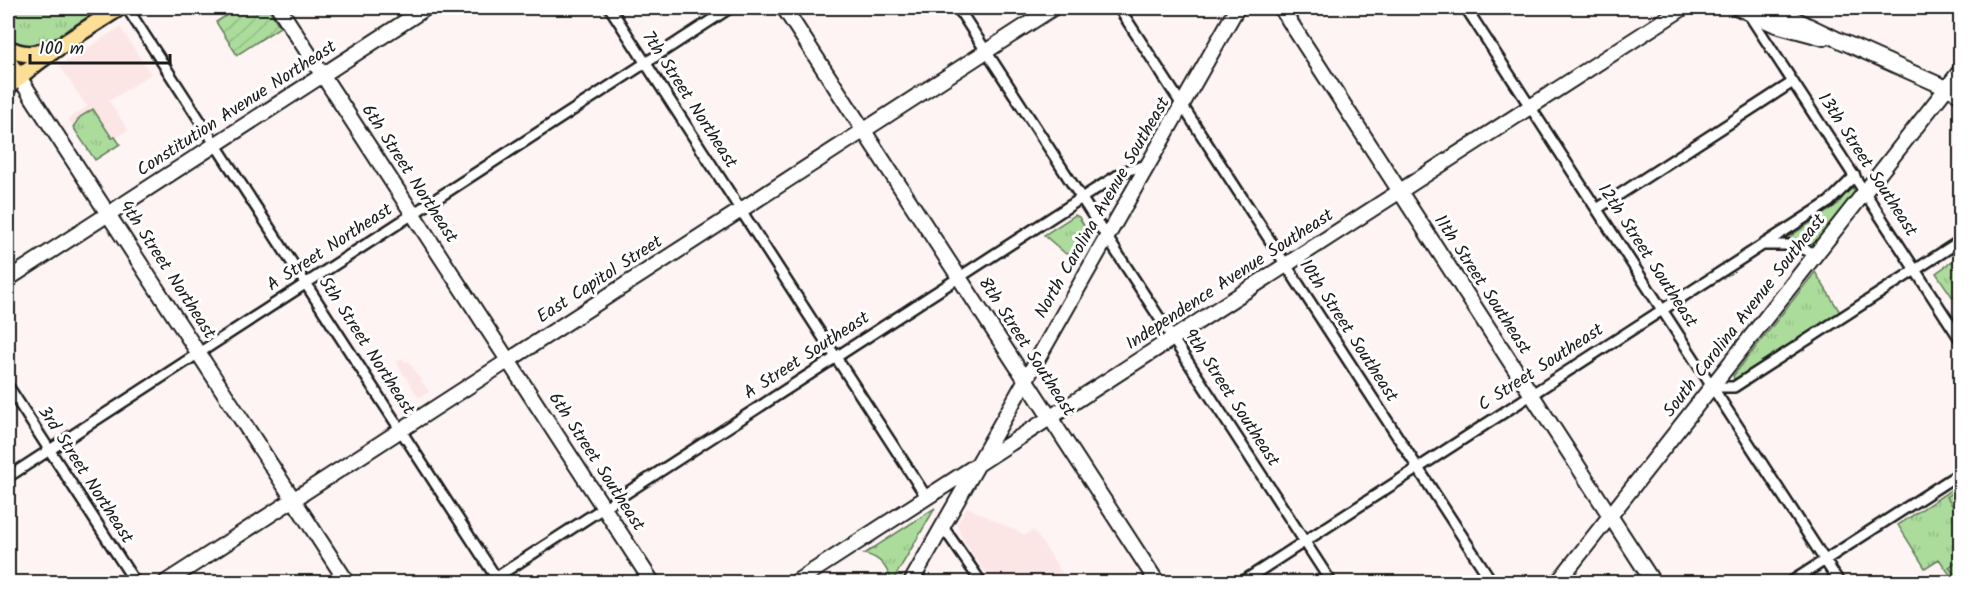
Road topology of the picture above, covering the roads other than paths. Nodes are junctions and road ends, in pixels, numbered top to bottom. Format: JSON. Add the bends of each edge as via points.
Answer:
{"nodes":[{"id":1,"x":119,"y":8,"type":"edge"},
{"id":2,"x":127,"y":8,"type":"edge"},
{"id":3,"x":279,"y":8,"type":"edge"},
{"id":4,"x":426,"y":8,"type":"edge"},
{"id":5,"x":610,"y":8,"type":"edge"},
{"id":6,"x":730,"y":8,"type":"edge"},
{"id":7,"x":783,"y":8,"type":"edge"},
{"id":8,"x":958,"y":8,"type":"edge"},
{"id":9,"x":1053,"y":8,"type":"edge"},
{"id":10,"x":1119,"y":8,"type":"edge"},
{"id":11,"x":1237,"y":8,"type":"edge"},
{"id":12,"x":1281,"y":8,"type":"edge"},
{"id":13,"x":1466,"y":8,"type":"edge"},
{"id":14,"x":1683,"y":8,"type":"edge"},
{"id":15,"x":1772,"y":8,"type":"edge"},
{"id":16,"x":1745,"y":9,"type":"edge"},
{"id":17,"x":68,"y":41,"type":"junction"},
{"id":18,"x":1841,"y":41,"type":"junction"},
{"id":19,"x":8,"y":48,"type":"edge"},
{"id":20,"x":986,"y":51,"type":"junction"},
{"id":21,"x":8,"y":61,"type":"edge"},
{"id":22,"x":645,"y":63,"type":"junction"},
{"id":23,"x":1960,"y":71,"type":"edge"},
{"id":24,"x":323,"y":74,"type":"junction"},
{"id":25,"x":13,"y":82,"type":"edge"},
{"id":26,"x":1793,"y":82,"type":"junction"},
{"id":27,"x":1947,"y":88,"type":"junction"},
{"id":28,"x":1960,"y":94,"type":"edge"},
{"id":29,"x":1182,"y":104,"type":"junction"},
{"id":30,"x":1530,"y":106,"type":"junction"},
{"id":31,"x":864,"y":130,"type":"junction"},
{"id":32,"x":216,"y":144,"type":"junction"},
{"id":33,"x":1147,"y":165,"type":"junction"},
{"id":34,"x":1855,"y":176,"type":"junction"},
{"id":35,"x":1400,"y":192,"type":"junction"},
{"id":36,"x":1865,"y":192,"type":"junction"},
{"id":37,"x":1081,"y":198,"type":"junction"},
{"id":38,"x":1597,"y":209,"type":"junction"},
{"id":39,"x":741,"y":210,"type":"junction"},
{"id":40,"x":414,"y":213,"type":"junction"},
{"id":41,"x":107,"y":214,"type":"junction"},
{"id":42,"x":1107,"y":237,"type":"junction"},
{"id":43,"x":1960,"y":241,"type":"edge"},
{"id":44,"x":1761,"y":246,"type":"junction"},
{"id":45,"x":1816,"y":254,"type":"junction"},
{"id":46,"x":1286,"y":265,"type":"junction"},
{"id":47,"x":1916,"y":270,"type":"junction"},
{"id":48,"x":959,"y":277,"type":"junction"},
{"id":49,"x":8,"y":279,"type":"edge"},
{"id":50,"x":306,"y":283,"type":"junction"},
{"id":51,"x":1662,"y":309,"type":"junction"},
{"id":52,"x":1172,"y":339,"type":"junction"},
{"id":53,"x":1960,"y":339,"type":"edge"},
{"id":54,"x":198,"y":354,"type":"junction"},
{"id":55,"x":836,"y":357,"type":"junction"},
{"id":56,"x":509,"y":360,"type":"junction"},
{"id":57,"x":1026,"y":380,"type":"junction"},
{"id":58,"x":8,"y":386,"type":"edge"},
{"id":59,"x":1713,"y":387,"type":"junction"},
{"id":60,"x":1531,"y":394,"type":"junction"},
{"id":61,"x":1050,"y":417,"type":"junction"},
{"id":62,"x":401,"y":431,"type":"junction"},
{"id":63,"x":49,"y":450,"type":"junction"},
{"id":64,"x":978,"y":465,"type":"junction"},
{"id":65,"x":1418,"y":468,"type":"junction"},
{"id":66,"x":1960,"y":472,"type":"edge"},
{"id":67,"x":8,"y":477,"type":"edge"},
{"id":68,"x":927,"y":498,"type":"junction"},
{"id":69,"x":294,"y":500,"type":"junction"},
{"id":70,"x":604,"y":507,"type":"junction"},
{"id":71,"x":1610,"y":516,"type":"junction"},
{"id":72,"x":943,"y":527,"type":"junction"},
{"id":73,"x":1305,"y":542,"type":"junction"},
{"id":74,"x":1825,"y":561,"type":"junction"},
{"id":75,"x":495,"y":581,"type":"edge"},
{"id":76,"x":135,"y":582,"type":"edge"},
{"id":77,"x":166,"y":582,"type":"edge"},
{"id":78,"x":347,"y":582,"type":"edge"},
{"id":79,"x":652,"y":582,"type":"edge"},
{"id":80,"x":796,"y":582,"type":"edge"},
{"id":81,"x":911,"y":582,"type":"edge"},
{"id":82,"x":981,"y":582,"type":"edge"},
{"id":83,"x":1157,"y":582,"type":"edge"},
{"id":84,"x":1242,"y":582,"type":"edge"},
{"id":85,"x":1331,"y":582,"type":"edge"},
{"id":86,"x":1492,"y":582,"type":"edge"},
{"id":87,"x":1558,"y":582,"type":"edge"},
{"id":88,"x":1653,"y":582,"type":"edge"},
{"id":89,"x":1791,"y":582,"type":"edge"},
{"id":90,"x":1839,"y":582,"type":"edge"}],
"edges":[{"from":1,"to":17,"type":"main road"},
{"from":2,"to":32,"type":"street","name":"5th Street Northeast"},
{"from":3,"to":24,"type":"main road","name":"6th Street Northeast"},
{"from":4,"to":24,"type":"main road","name":"Constitution Avenue Northeast"},
{"from":5,"to":22,"type":"street","name":"7th Street Northeast"},
{"from":6,"to":22,"type":"street","name":"A Street Northeast"},
{"from":7,"to":31,"type":"main road","name":"8th Street Southeast"},
{"from":8,"to":20,"type":"street","name":"9th Street Southeast"},
{"from":9,"to":20,"type":"main road","name":"East Capitol Street"},
{"from":10,"to":29,"type":"street","name":"10th Street Southeast"},
{"from":11,"to":29,"type":"main road","name":"North Carolina Avenue Southeast"},
{"from":12,"to":35,"type":"main road","name":"11th Street Southeast"},
{"from":13,"to":30,"type":"street","name":"12th Street Southeast"},
{"from":14,"to":30,"type":"main road","name":"Independence Avenue Southeast"},
{"from":15,"to":18,"type":"main road"},
{"from":16,"to":18,"type":"main road","via":[[1776,25]]},
{"from":16,"to":26,"type":"street","name":"13th Street Southeast"},
{"from":17,"to":19,"type":"main road","via":[[34,54]]},
{"from":17,"to":25,"type":"main road"},
{"from":18,"to":27,"type":"main road"},
{"from":20,"to":31,"type":"main road","name":"East Capitol Street"},
{"from":20,"to":37,"type":"street","name":"9th Street Southeast"},
{"from":21,"to":25,"type":"main road","name":"4th Street Northeast"},
{"from":22,"to":39,"type":"street","name":"7th Street Northeast"},
{"from":22,"to":40,"type":"street","name":"A Street Northeast"},
{"from":23,"to":27,"type":"main road","name":"South Carolina Avenue Southeast"},
{"from":24,"to":32,"type":"main road","name":"Constitution Avenue Northeast"},
{"from":24,"to":40,"type":"main road","name":"6th Street Northeast"},
{"from":25,"to":41,"type":"main road","name":"4th Street Northeast"},
{"from":26,"to":34,"type":"street","name":"13th Street Southeast"},
{"from":26,"to":38,"type":"street"},
{"from":27,"to":28,"type":"main road"},
{"from":27,"to":36,"type":"main road","name":"South Carolina Avenue Southeast"},
{"from":29,"to":33,"type":"main road","name":"North Carolina Avenue Southeast"},
{"from":29,"to":46,"type":"street","name":"10th Street Southeast"},
{"from":30,"to":35,"type":"main road","name":"Independence Avenue Southeast"},
{"from":30,"to":38,"type":"street","name":"12th Street Southeast"},
{"from":31,"to":39,"type":"main road","name":"East Capitol Street"},
{"from":31,"to":48,"type":"main road","name":"8th Street Southeast"},
{"from":32,"to":41,"type":"main road","name":"Constitution Avenue Northeast"},
{"from":32,"to":50,"type":"street","name":"5th Street Northeast"},
{"from":33,"to":37,"type":"street","name":"A Street Southeast","via":[[1125,171]]},
{"from":33,"to":42,"type":"main road","name":"North Carolina Avenue Southeast"},
{"from":34,"to":36,"type":"street","name":"13th Street Southeast"},
{"from":34,"to":44,"type":"street","name":"C Street Southeast","via":[[1828,202]]},
{"from":35,"to":46,"type":"main road","name":"Independence Avenue Southeast"},
{"from":35,"to":60,"type":"main road","name":"11th Street Southeast"},
{"from":36,"to":45,"type":"main road","name":"South Carolina Avenue Southeast"},
{"from":36,"to":47,"type":"street","name":"13th Street Southeast"},
{"from":37,"to":42,"type":"street","name":"9th Street Southeast"},
{"from":37,"to":48,"type":"street","name":"A Street Southeast"},
{"from":38,"to":51,"type":"street","name":"12th Street Southeast"},
{"from":39,"to":55,"type":"street","name":"7th Street Northeast"},
{"from":39,"to":56,"type":"main road","name":"East Capitol Street"},
{"from":40,"to":50,"type":"street","name":"A Street Northeast"},
{"from":40,"to":56,"type":"main road","name":"6th Street Northeast"},
{"from":41,"to":49,"type":"main road","name":"Constitution Avenue Northeast"},
{"from":41,"to":54,"type":"main road","name":"4th Street Northeast"},
{"from":42,"to":52,"type":"street","name":"9th Street Southeast"},
{"from":42,"to":57,"type":"main road","name":"North Carolina Avenue Southeast"},
{"from":43,"to":47,"type":"street"},
{"from":44,"to":45,"type":"street","via":[[1793,245]]},
{"from":44,"to":51,"type":"street","name":"C Street Southeast"},
{"from":45,"to":59,"type":"main road","name":"South Carolina Avenue Southeast"},
{"from":46,"to":52,"type":"main road","name":"Independence Avenue Southeast"},
{"from":46,"to":65,"type":"street","name":"10th Street Southeast"},
{"from":47,"to":53,"type":"street","name":"13th Street Southeast"},
{"from":47,"to":59,"type":"street","via":[[1734,387]]},
{"from":48,"to":55,"type":"street","name":"A Street Southeast"},
{"from":48,"to":57,"type":"main road","name":"8th Street Southeast"},
{"from":50,"to":54,"type":"street","name":"A Street Northeast"},
{"from":50,"to":62,"type":"street","name":"5th Street Northeast"},
{"from":51,"to":59,"type":"street","name":"12th Street Southeast"},
{"from":51,"to":60,"type":"street","name":"C Street Southeast"},
{"from":52,"to":61,"type":"main road","name":"Independence Avenue Southeast"},
{"from":52,"to":73,"type":"street","name":"9th Street Southeast"},
{"from":54,"to":63,"type":"street","name":"A Street Northeast"},
{"from":54,"to":69,"type":"main road","name":"4th Street Northeast"},
{"from":55,"to":68,"type":"street","name":"7th Street Northeast"},
{"from":55,"to":70,"type":"street","name":"A Street Southeast"},
{"from":56,"to":62,"type":"main road","name":"East Capitol Street"},
{"from":56,"to":70,"type":"main road","name":"6th Street Southeast"},
{"from":57,"to":61,"type":"main road","name":"8th Street Southeast"},
{"from":57,"to":64,"type":"main road","name":"North Carolina Avenue Southeast"},
{"from":58,"to":63,"type":"street","name":"3rd Street Northeast"},
{"from":59,"to":71,"type":"main road","name":"South Carolina Avenue Southeast"},
{"from":59,"to":74,"type":"street","name":"12th Street Southeast"},
{"from":60,"to":65,"type":"street","name":"C Street Southeast"},
{"from":60,"to":71,"type":"main road","name":"11th Street Southeast"},
{"from":61,"to":64,"type":"main road","name":"Independence Avenue Southeast"},
{"from":61,"to":83,"type":"main road","name":"8th Street Southeast"},
{"from":62,"to":69,"type":"main road","name":"East Capitol Street"},
{"from":62,"to":75,"type":"street","name":"5th Street Northeast"},
{"from":63,"to":67,"type":"street","name":"A Street Northeast"},
{"from":63,"to":76,"type":"street","name":"3rd Street Northeast"},
{"from":64,"to":68,"type":"main road","name":"Independence Avenue Southeast"},
{"from":64,"to":72,"type":"main road","name":"North Carolina Avenue Southeast"},
{"from":65,"to":73,"type":"street","name":"C Street Southeast"},
{"from":65,"to":86,"type":"street","name":"10th Street Southeast"},
{"from":66,"to":74,"type":"street"},
{"from":68,"to":80,"type":"main road","name":"Independence Avenue Southeast"},
{"from":69,"to":77,"type":"main road","name":"East Capitol Street"},
{"from":69,"to":78,"type":"main road","name":"4th Street Northeast"},
{"from":70,"to":75,"type":"street","name":"A Street Southeast"},
{"from":70,"to":79,"type":"main road","name":"6th Street Southeast"},
{"from":71,"to":87,"type":"main road","name":"South Carolina Avenue Southeast"},
{"from":71,"to":88,"type":"main road","name":"11th Street Southeast"},
{"from":72,"to":81,"type":"main road","name":"North Carolina Avenue Southeast"},
{"from":72,"to":82,"type":"street"},
{"from":73,"to":84,"type":"street","name":"C Street Southeast"},
{"from":73,"to":85,"type":"street","name":"9th Street Southeast"},
{"from":74,"to":89,"type":"street"},
{"from":74,"to":90,"type":"street","name":"12th Street Southeast"}]}
